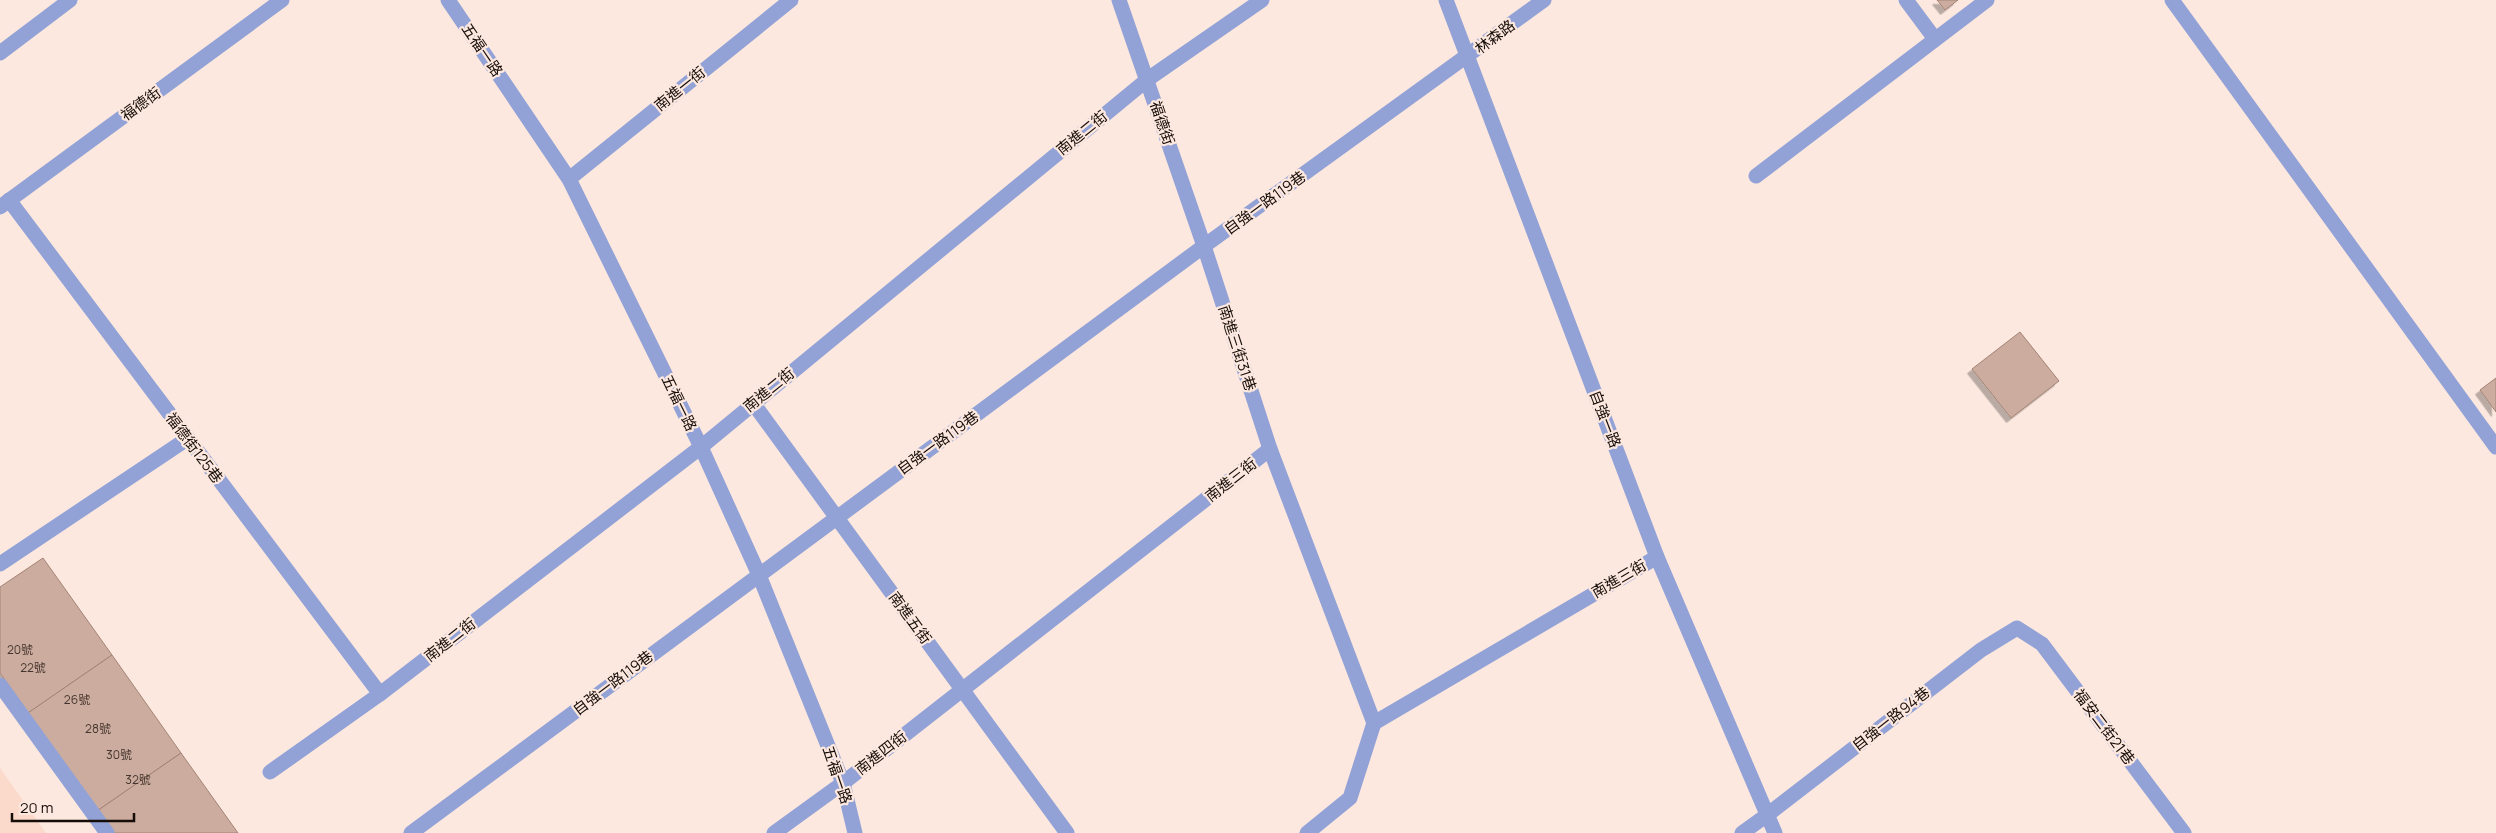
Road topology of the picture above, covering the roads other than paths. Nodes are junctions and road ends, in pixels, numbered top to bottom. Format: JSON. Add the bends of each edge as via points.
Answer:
{"nodes":[{"id":1,"x":70,"y":0,"type":"edge"},
{"id":2,"x":282,"y":0,"type":"edge"},
{"id":3,"x":448,"y":0,"type":"edge"},
{"id":4,"x":791,"y":0,"type":"edge"},
{"id":5,"x":1119,"y":0,"type":"edge"},
{"id":6,"x":1262,"y":0,"type":"edge"},
{"id":7,"x":1446,"y":0,"type":"edge"},
{"id":8,"x":1544,"y":0,"type":"edge"},
{"id":9,"x":1906,"y":0,"type":"edge"},
{"id":10,"x":1987,"y":0,"type":"edge"},
{"id":11,"x":2172,"y":0,"type":"edge"},
{"id":12,"x":1935,"y":39,"type":"junction"},
{"id":13,"x":0,"y":53,"type":"edge"},
{"id":14,"x":1469,"y":56,"type":"junction"},
{"id":15,"x":1148,"y":79,"type":"junction"},
{"id":16,"x":1756,"y":176,"type":"dead end"},
{"id":17,"x":569,"y":179,"type":"junction"},
{"id":18,"x":5,"y":204,"type":"edge"},
{"id":19,"x":1204,"y":246,"type":"junction"},
{"id":20,"x":753,"y":403,"type":"junction"},
{"id":21,"x":187,"y":439,"type":"junction"},
{"id":22,"x":701,"y":447,"type":"junction"},
{"id":23,"x":2496,"y":447,"type":"edge"},
{"id":24,"x":1270,"y":449,"type":"junction"},
{"id":25,"x":836,"y":518,"type":"junction"},
{"id":26,"x":1657,"y":557,"type":"junction"},
{"id":27,"x":0,"y":564,"type":"edge"},
{"id":28,"x":759,"y":575,"type":"junction"},
{"id":29,"x":2017,"y":628,"type":"joint"},
{"id":30,"x":0,"y":685,"type":"edge"},
{"id":31,"x":962,"y":690,"type":"junction"},
{"id":32,"x":380,"y":694,"type":"junction"},
{"id":33,"x":1374,"y":723,"type":"junction"},
{"id":34,"x":270,"y":772,"type":"dead end"},
{"id":35,"x":843,"y":783,"type":"junction"},
{"id":36,"x":1767,"y":815,"type":"junction"},
{"id":37,"x":107,"y":833,"type":"edge"},
{"id":38,"x":411,"y":833,"type":"edge"},
{"id":39,"x":774,"y":833,"type":"edge"},
{"id":40,"x":855,"y":833,"type":"edge"},
{"id":41,"x":1067,"y":833,"type":"edge"},
{"id":42,"x":1307,"y":833,"type":"edge"},
{"id":43,"x":1742,"y":833,"type":"edge"},
{"id":44,"x":1775,"y":833,"type":"edge"},
{"id":45,"x":2184,"y":833,"type":"edge"}],
"edges":[{"from":1,"to":13,"type":"street"},
{"from":2,"to":18,"type":"street","name":"福德街"},
{"from":3,"to":17,"type":"street","name":"五福一路"},
{"from":4,"to":17,"type":"street","name":"南進一街"},
{"from":5,"to":15,"type":"street","name":"福德街"},
{"from":6,"to":15,"type":"street","name":"南進二街"},
{"from":7,"to":14,"type":"street","name":"自強一路"},
{"from":8,"to":14,"type":"street","name":"林森路"},
{"from":9,"to":12,"type":"street"},
{"from":10,"to":12,"type":"street"},
{"from":11,"to":23,"type":"street"},
{"from":12,"to":16,"type":"street"},
{"from":14,"to":19,"type":"street","name":"自強一路119巷"},
{"from":14,"to":26,"type":"street","name":"自強一路"},
{"from":15,"to":19,"type":"street","name":"福德街"},
{"from":15,"to":20,"type":"street","name":"南進二街"},
{"from":17,"to":22,"type":"street","name":"五福一路"},
{"from":18,"to":21,"type":"street","name":"福德街125巷"},
{"from":19,"to":24,"type":"street","name":"南進三街31巷"},
{"from":19,"to":25,"type":"street","name":"自強一路119巷"},
{"from":20,"to":22,"type":"street","name":"南進二街"},
{"from":20,"to":25,"type":"street","name":"南進五街"},
{"from":21,"to":27,"type":"street"},
{"from":21,"to":32,"type":"street","name":"福德街125巷"},
{"from":22,"to":28,"type":"street","name":"五福一路"},
{"from":22,"to":32,"type":"street","name":"南進二街"},
{"from":24,"to":31,"type":"street","name":"南進三街"},
{"from":24,"to":33,"type":"street","name":"南進三街"},
{"from":25,"to":28,"type":"street","name":"自強一路119巷"},
{"from":25,"to":31,"type":"street","name":"南進五街"},
{"from":26,"to":33,"type":"street","name":"南進三街"},
{"from":26,"to":36,"type":"street","name":"自強一路"},
{"from":28,"to":35,"type":"street","name":"五福一路"},
{"from":28,"to":38,"type":"street","name":"自強一路119巷"},
{"from":29,"to":36,"type":"street","name":"自強一路94巷","via":[[1981,650]]},
{"from":29,"to":45,"type":"street","name":"福安二街21巷","via":[[2042,644]]},
{"from":30,"to":37,"type":"street"},
{"from":31,"to":35,"type":"street","name":"南進四街"},
{"from":31,"to":41,"type":"street","name":"南進五街"},
{"from":32,"to":34,"type":"street","name":"南進二街"},
{"from":33,"to":42,"type":"street","via":[[1350,798]]},
{"from":35,"to":39,"type":"street","name":"南進四街"},
{"from":35,"to":40,"type":"street","name":"五福一路"},
{"from":36,"to":43,"type":"street","name":"自強一路94巷"},
{"from":36,"to":44,"type":"street","name":"自強一路"}]}
